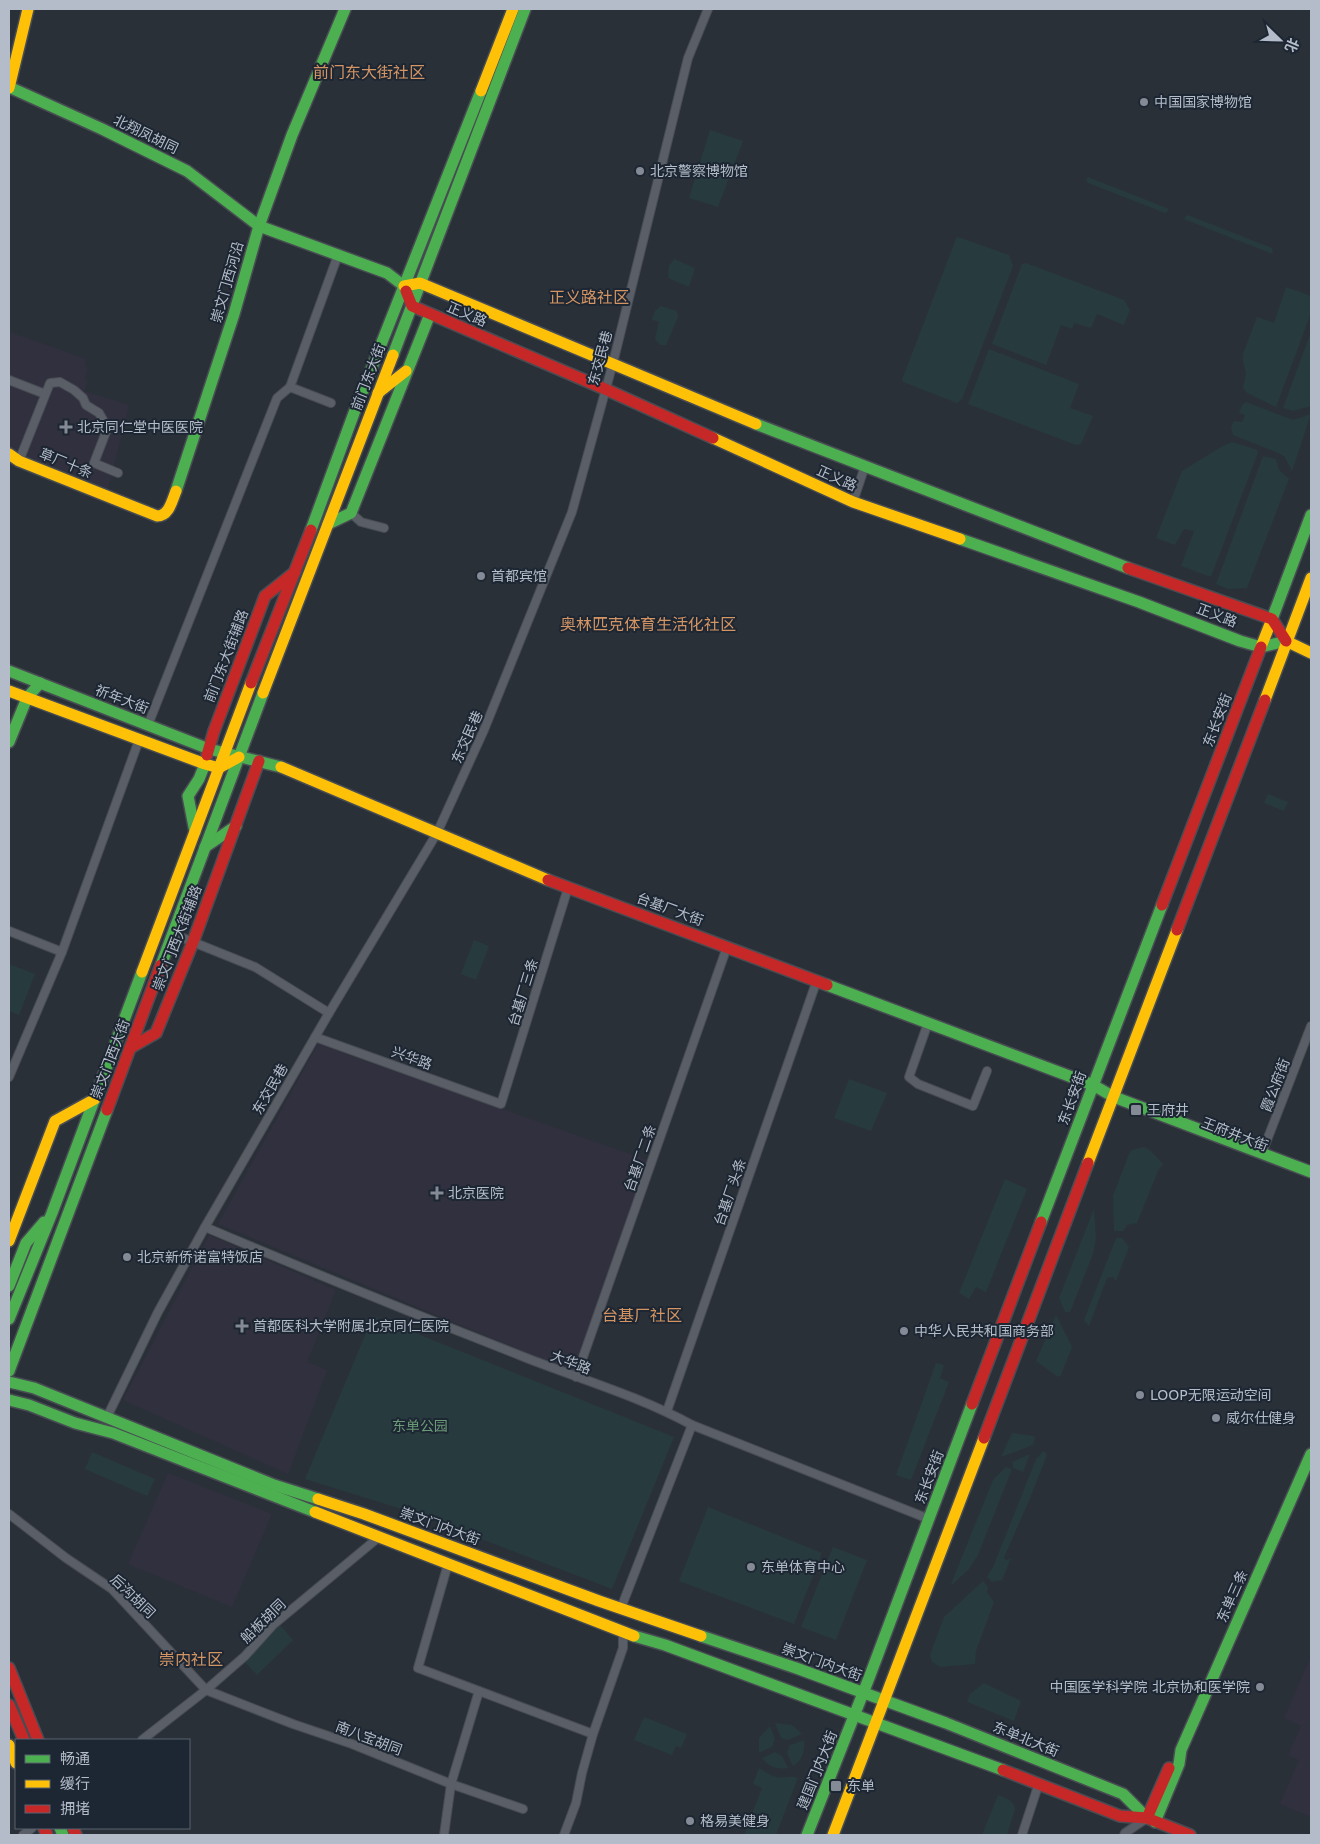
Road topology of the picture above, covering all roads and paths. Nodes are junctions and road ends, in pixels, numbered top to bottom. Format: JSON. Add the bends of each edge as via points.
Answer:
{"nodes":[{"id":1,"x":28,"y":9,"type":"edge"},
{"id":2,"x":345,"y":9,"type":"edge"},
{"id":3,"x":513,"y":9,"type":"edge"},
{"id":4,"x":525,"y":9,"type":"edge"},
{"id":5,"x":708,"y":9,"type":"edge"},
{"id":6,"x":9,"y":87,"type":"edge"},
{"id":7,"x":259,"y":226,"type":"junction"},
{"id":8,"x":338,"y":254,"type":"junction"},
{"id":9,"x":420,"y":283,"type":"junction"},
{"id":10,"x":404,"y":286,"type":"junction"},
{"id":11,"x":412,"y":306,"type":"junction"},
{"id":12,"x":430,"y":314,"type":"junction"},
{"id":13,"x":613,"y":364,"type":"junction"},
{"id":14,"x":406,"y":370,"type":"junction"},
{"id":15,"x":9,"y":380,"type":"edge"},
{"id":16,"x":290,"y":387,"type":"junction"},
{"id":17,"x":605,"y":389,"type":"junction"},
{"id":18,"x":378,"y":393,"type":"junction"},
{"id":19,"x":45,"y":394,"type":"junction"},
{"id":20,"x":331,"y":403,"type":"dead end"},
{"id":21,"x":9,"y":454,"type":"edge"},
{"id":22,"x":19,"y":461,"type":"junction"},
{"id":23,"x":864,"y":466,"type":"junction"},
{"id":24,"x":118,"y":474,"type":"dead end"},
{"id":25,"x":113,"y":498,"type":"joint"},
{"id":26,"x":853,"y":502,"type":"junction"},
{"id":27,"x":352,"y":513,"type":"junction"},
{"id":28,"x":1311,"y":515,"type":"edge"},
{"id":29,"x":328,"y":524,"type":"junction"},
{"id":30,"x":384,"y":528,"type":"dead end"},
{"id":31,"x":295,"y":572,"type":"junction"},
{"id":32,"x":1311,"y":578,"type":"edge"},
{"id":33,"x":1272,"y":619,"type":"junction"},
{"id":34,"x":1286,"y":641,"type":"junction"},
{"id":35,"x":1262,"y":647,"type":"junction"},
{"id":36,"x":1311,"y":653,"type":"edge"},
{"id":37,"x":9,"y":671,"type":"edge"},
{"id":38,"x":40,"y":683,"type":"junction"},
{"id":39,"x":9,"y":691,"type":"edge"},
{"id":40,"x":27,"y":698,"type":"junction"},
{"id":41,"x":148,"y":725,"type":"junction"},
{"id":42,"x":139,"y":740,"type":"junction"},
{"id":43,"x":9,"y":742,"type":"edge"},
{"id":44,"x":209,"y":749,"type":"junction"},
{"id":45,"x":224,"y":753,"type":"junction"},
{"id":46,"x":239,"y":757,"type":"junction"},
{"id":47,"x":260,"y":761,"type":"junction"},
{"id":48,"x":205,"y":764,"type":"junction"},
{"id":49,"x":219,"y":768,"type":"junction"},
{"id":50,"x":236,"y":826,"type":"junction"},
{"id":51,"x":195,"y":832,"type":"junction"},
{"id":52,"x":437,"y":833,"type":"junction"},
{"id":53,"x":205,"y":847,"type":"junction"},
{"id":54,"x":568,"y":888,"type":"junction"},
{"id":55,"x":9,"y":931,"type":"edge"},
{"id":56,"x":173,"y":934,"type":"junction"},
{"id":57,"x":193,"y":942,"type":"junction"},
{"id":58,"x":727,"y":947,"type":"junction"},
{"id":59,"x":62,"y":952,"type":"junction"},
{"id":60,"x":817,"y":980,"type":"junction"},
{"id":61,"x":329,"y":1013,"type":"junction"},
{"id":62,"x":928,"y":1023,"type":"junction"},
{"id":63,"x":1311,"y":1026,"type":"edge"},
{"id":64,"x":315,"y":1037,"type":"junction"},
{"id":65,"x":1309,"y":1038,"type":"edge"},
{"id":66,"x":130,"y":1048,"type":"junction"},
{"id":67,"x":988,"y":1071,"type":"dead end"},
{"id":68,"x":9,"y":1077,"type":"edge"},
{"id":69,"x":1093,"y":1085,"type":"junction"},
{"id":70,"x":95,"y":1099,"type":"junction"},
{"id":71,"x":1113,"y":1100,"type":"junction"},
{"id":72,"x":501,"y":1104,"type":"joint"},
{"id":73,"x":1262,"y":1153,"type":"junction"},
{"id":74,"x":1311,"y":1172,"type":"edge"},
{"id":75,"x":1311,"y":1179,"type":"edge"},
{"id":76,"x":52,"y":1213,"type":"junction"},
{"id":77,"x":205,"y":1227,"type":"junction"},
{"id":78,"x":9,"y":1241,"type":"edge"},
{"id":79,"x":9,"y":1286,"type":"edge"},
{"id":80,"x":9,"y":1319,"type":"edge"},
{"id":81,"x":9,"y":1372,"type":"edge"},
{"id":82,"x":576,"y":1377,"type":"junction"},
{"id":83,"x":9,"y":1382,"type":"edge"},
{"id":84,"x":9,"y":1400,"type":"edge"},
{"id":85,"x":666,"y":1411,"type":"junction"},
{"id":86,"x":107,"y":1417,"type":"junction"},
{"id":87,"x":692,"y":1425,"type":"junction"},
{"id":88,"x":1311,"y":1454,"type":"edge"},
{"id":89,"x":9,"y":1514,"type":"edge"},
{"id":90,"x":929,"y":1519,"type":"junction"},
{"id":91,"x":379,"y":1537,"type":"junction"},
{"id":92,"x":448,"y":1564,"type":"junction"},
{"id":93,"x":621,"y":1608,"type":"junction"},
{"id":94,"x":623,"y":1633,"type":"junction"},
{"id":95,"x":9,"y":1668,"type":"edge"},
{"id":96,"x":206,"y":1690,"type":"junction"},
{"id":97,"x":479,"y":1691,"type":"junction"},
{"id":98,"x":864,"y":1693,"type":"junction"},
{"id":99,"x":884,"y":1701,"type":"junction"},
{"id":100,"x":9,"y":1705,"type":"edge"},
{"id":101,"x":855,"y":1716,"type":"junction"},
{"id":102,"x":875,"y":1724,"type":"junction"},
{"id":103,"x":593,"y":1734,"type":"junction"},
{"id":104,"x":24,"y":1739,"type":"edge"},
{"id":105,"x":38,"y":1739,"type":"edge"},
{"id":106,"x":143,"y":1739,"type":"edge"},
{"id":107,"x":9,"y":1746,"type":"edge"},
{"id":108,"x":15,"y":1761,"type":"edge"},
{"id":109,"x":1039,"y":1783,"type":"junction"},
{"id":110,"x":451,"y":1784,"type":"junction"},
{"id":111,"x":523,"y":1809,"type":"dead end"},
{"id":112,"x":1152,"y":1820,"type":"junction"},
{"id":113,"x":444,"y":1835,"type":"edge"},
{"id":114,"x":564,"y":1835,"type":"edge"},
{"id":115,"x":807,"y":1835,"type":"edge"},
{"id":116,"x":832,"y":1835,"type":"edge"},
{"id":117,"x":1022,"y":1835,"type":"edge"},
{"id":118,"x":1124,"y":1835,"type":"edge"},
{"id":119,"x":1190,"y":1835,"type":"edge"}],
"edges":[{"from":1,"to":6,"type":"main road"},
{"from":2,"to":7,"type":"main road","name":"崇文门西河沿","via":[[292,135]]},
{"from":3,"to":10,"type":"main road","name":"前门东大街"},
{"from":4,"to":9,"type":"main road","name":"前门东大街"},
{"from":5,"to":13,"type":"street","name":"东交民巷","via":[[688,58]]},
{"from":6,"to":7,"type":"main road","name":"北翔凤胡同","via":[[187,171]]},
{"from":7,"to":8,"type":"main road","name":"北翔凤胡同"},
{"from":7,"to":25,"type":"main road","name":"崇文门西河沿","via":[[184,470],[167,512],[156,516]]},
{"from":8,"to":10,"type":"main road","name":"北翔凤胡同","via":[[387,273]]},
{"from":8,"to":16,"type":"street"},
{"from":9,"to":10,"type":"main road"},
{"from":9,"to":11,"type":"main road","name":"前门东大街"},
{"from":9,"to":13,"type":"main road","name":"正义路"},
{"from":10,"to":11,"type":"main road"},
{"from":10,"to":31,"type":"main road","name":"前门东大街"},
{"from":11,"to":12,"type":"main road","name":"正义路"},
{"from":11,"to":18,"type":"main road","name":"前门东大街"},
{"from":12,"to":14,"type":"main road"},
{"from":12,"to":17,"type":"main road","name":"正义路"},
{"from":13,"to":17,"type":"street","name":"东交民巷"},
{"from":13,"to":23,"type":"main road","name":"正义路"},
{"from":14,"to":18,"type":"main road"},
{"from":14,"to":27,"type":"main road"},
{"from":15,"to":19,"type":"street"},
{"from":16,"to":20,"type":"street"},
{"from":16,"to":41,"type":"street","via":[[277,398],[270,412]]},
{"from":17,"to":26,"type":"main road","name":"正义路"},
{"from":17,"to":52,"type":"street","name":"东交民巷","via":[[572,512],[484,730]]},
{"from":18,"to":29,"type":"main road","name":"前门东大街"},
{"from":19,"to":22,"type":"street"},
{"from":19,"to":24,"type":"street","via":[[50,383],[60,382],[78,393],[86,405],[99,413],[106,432],[94,464]]},
{"from":21,"to":22,"type":"main road","name":"草厂十条"},
{"from":22,"to":25,"type":"main road","name":"草厂十条"},
{"from":23,"to":26,"type":"street"},
{"from":23,"to":33,"type":"main road","name":"正义路","via":[[1139,572]]},
{"from":26,"to":35,"type":"main road","name":"正义路"},
{"from":27,"to":29,"type":"main road"},
{"from":27,"to":30,"type":"street","via":[[361,522]]},
{"from":28,"to":33,"type":"main road","name":"东长安街"},
{"from":29,"to":46,"type":"main road","name":"前门东大街"},
{"from":31,"to":44,"type":"main road","name":"前门东大街辅路","via":[[265,596]]},
{"from":31,"to":45,"type":"main road","name":"前门东大街"},
{"from":32,"to":34,"type":"main road"},
{"from":33,"to":34,"type":"main road"},
{"from":33,"to":35,"type":"main road","name":"东长安街"},
{"from":34,"to":35,"type":"main road"},
{"from":34,"to":36,"type":"main road"},
{"from":34,"to":71,"type":"main road"},
{"from":35,"to":69,"type":"main road","name":"东长安街"},
{"from":37,"to":38,"type":"main road","name":"祈年大街"},
{"from":38,"to":40,"type":"main road"},
{"from":38,"to":41,"type":"main road","name":"祈年大街"},
{"from":39,"to":40,"type":"main road"},
{"from":40,"to":42,"type":"main road"},
{"from":40,"to":43,"type":"main road"},
{"from":41,"to":44,"type":"main road","name":"祈年大街"},
{"from":42,"to":48,"type":"main road"},
{"from":42,"to":59,"type":"street"},
{"from":44,"to":45,"type":"main road","name":"祈年大街"},
{"from":44,"to":48,"type":"main road","name":"前门东大街辅路"},
{"from":45,"to":46,"type":"main road","name":"祈年大街"},
{"from":45,"to":49,"type":"main road","name":"前门东大街"},
{"from":46,"to":47,"type":"main road","name":"台基厂大街"},
{"from":46,"to":49,"type":"main road"},
{"from":46,"to":53,"type":"main road","name":"崇文门西大街"},
{"from":47,"to":50,"type":"main road","name":"崇文门西大街辅路"},
{"from":47,"to":52,"type":"main road","name":"台基厂大街","via":[[277,765]]},
{"from":48,"to":49,"type":"main road"},
{"from":48,"to":51,"type":"main road","name":"前门东大街辅路","via":[[188,796]]},
{"from":49,"to":51,"type":"main road","name":"崇文门西大街"},
{"from":50,"to":53,"type":"main road"},
{"from":50,"to":57,"type":"main road","name":"崇文门西大街辅路"},
{"from":51,"to":70,"type":"main road","name":"崇文门西大街"},
{"from":52,"to":54,"type":"main road","name":"台基厂大街"},
{"from":52,"to":61,"type":"street","name":"东交民巷"},
{"from":53,"to":56,"type":"main road","name":"崇文门西大街"},
{"from":54,"to":58,"type":"main road","name":"台基厂大街"},
{"from":54,"to":72,"type":"street","name":"台基厂三条"},
{"from":55,"to":59,"type":"street"},
{"from":56,"to":57,"type":"street"},
{"from":56,"to":66,"type":"main road","name":"崇文门西大街"},
{"from":57,"to":61,"type":"street","via":[[255,967]]},
{"from":57,"to":66,"type":"main road","name":"崇文门西大街辅路","via":[[156,1033]]},
{"from":58,"to":60,"type":"main road","name":"台基厂大街"},
{"from":58,"to":82,"type":"street","name":"台基厂二条"},
{"from":59,"to":68,"type":"street"},
{"from":60,"to":62,"type":"main road","name":"台基厂大街"},
{"from":60,"to":85,"type":"street","name":"台基厂头条"},
{"from":61,"to":64,"type":"street","name":"东交民巷"},
{"from":62,"to":67,"type":"street","via":[[908,1077],[973,1106]]},
{"from":62,"to":69,"type":"main road","name":"台基厂大街"},
{"from":63,"to":65,"type":"street","name":"霞公府街"},
{"from":64,"to":72,"type":"street","name":"兴华路"},
{"from":64,"to":77,"type":"street","name":"东交民巷"},
{"from":65,"to":73,"type":"street","name":"霞公府街"},
{"from":66,"to":81,"type":"main road","name":"崇文门西大街"},
{"from":69,"to":71,"type":"main road","name":"王府井大街"},
{"from":69,"to":90,"type":"main road","name":"东长安街"},
{"from":70,"to":76,"type":"main road","name":"崇文门西大街"},
{"from":70,"to":78,"type":"main road","via":[[55,1121]]},
{"from":71,"to":73,"type":"main road","name":"王府井大街"},
{"from":71,"to":75,"type":"main road","name":"王府井大街"},
{"from":71,"to":99,"type":"main road"},
{"from":73,"to":74,"type":"main road","name":"王府井大街"},
{"from":76,"to":79,"type":"main road","via":[[26,1243]]},
{"from":76,"to":80,"type":"main road","name":"崇文门西大街"},
{"from":77,"to":82,"type":"street","name":"大华路"},
{"from":77,"to":86,"type":"street","name":"东交民巷","via":[[158,1312]]},
{"from":82,"to":85,"type":"street","name":"大华路"},
{"from":83,"to":86,"type":"main road","name":"崇文门内大街","via":[[34,1388]]},
{"from":84,"to":91,"type":"main road","via":[[113,1433]]},
{"from":85,"to":87,"type":"street","name":"大华路"},
{"from":86,"to":93,"type":"main road","name":"崇文门内大街","via":[[274,1485],[364,1514]]},
{"from":87,"to":90,"type":"street","name":"大华路"},
{"from":87,"to":93,"type":"street"},
{"from":88,"to":112,"type":"main road","name":"东单三条","via":[[1181,1750],[1172,1761]]},
{"from":89,"to":96,"type":"street","name":"后沟胡同","via":[[112,1589]]},
{"from":90,"to":98,"type":"main road","name":"东长安街"},
{"from":91,"to":92,"type":"main road"},
{"from":91,"to":96,"type":"street","name":"船板胡同","via":[[274,1625]]},
{"from":92,"to":94,"type":"main road"},
{"from":92,"to":97,"type":"street","via":[[418,1668]]},
{"from":93,"to":98,"type":"main road","name":"崇文门内大街"},
{"from":94,"to":101,"type":"main road"},
{"from":94,"to":103,"type":"street","via":[[623,1648]]},
{"from":95,"to":105,"type":"main road"},
{"from":96,"to":106,"type":"street","name":"船板胡同"},
{"from":96,"to":110,"type":"street","name":"南八宝胡同"},
{"from":97,"to":103,"type":"street"},
{"from":97,"to":110,"type":"street"},
{"from":98,"to":99,"type":"main road","name":"崇文门内大街"},
{"from":98,"to":101,"type":"main road","name":"东长安街"},
{"from":99,"to":102,"type":"main road"},
{"from":99,"to":112,"type":"main road","name":"东单北大街","via":[[1123,1794]]},
{"from":100,"to":104,"type":"main road"},
{"from":101,"to":102,"type":"main road","name":"东单北大街"},
{"from":101,"to":115,"type":"main road","name":"建国门内大街"},
{"from":102,"to":109,"type":"main road","name":"东单北大街"},
{"from":102,"to":116,"type":"main road"},
{"from":103,"to":114,"type":"street","via":[[576,1804]]},
{"from":107,"to":108,"type":"main road"},
{"from":109,"to":112,"type":"main road","name":"东单北大街","via":[[1120,1816]]},
{"from":109,"to":117,"type":"street"},
{"from":110,"to":111,"type":"street","name":"南八宝胡同"},
{"from":110,"to":113,"type":"street"},
{"from":112,"to":118,"type":"street"},
{"from":112,"to":119,"type":"main road","name":"东单北大街"}]}
